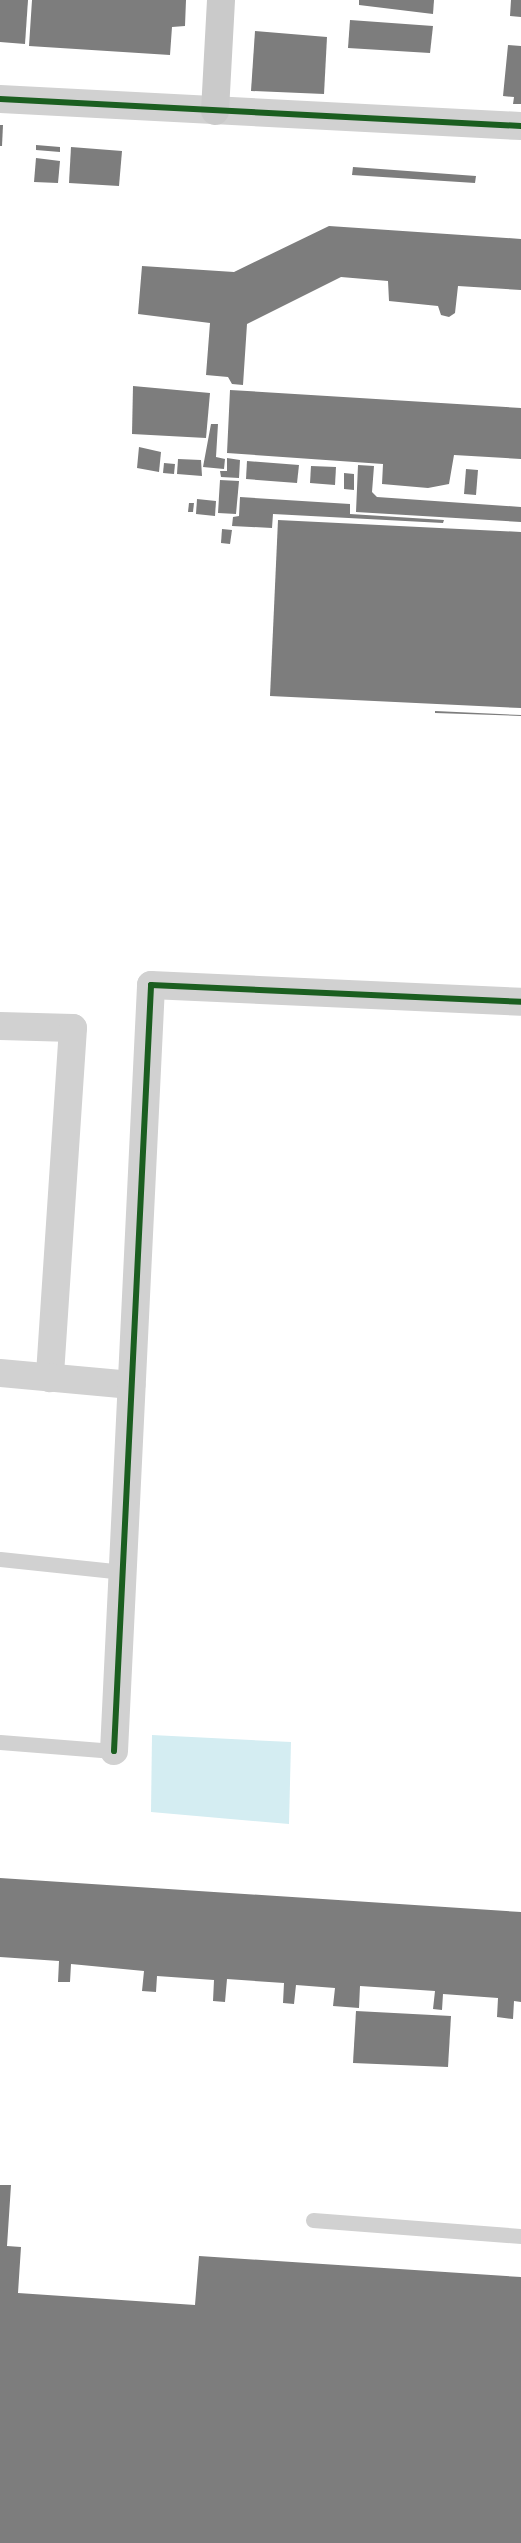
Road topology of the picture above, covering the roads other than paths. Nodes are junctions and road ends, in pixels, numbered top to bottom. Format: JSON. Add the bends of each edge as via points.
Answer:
{"nodes":[{"id":1,"x":221,"y":0,"type":"edge"},
{"id":2,"x":0,"y":99,"type":"edge"},
{"id":3,"x":215,"y":111,"type":"junction"},
{"id":4,"x":521,"y":126,"type":"edge"},
{"id":5,"x":521,"y":1002,"type":"edge"},
{"id":6,"x":0,"y":1026,"type":"edge"},
{"id":7,"x":0,"y":1373,"type":"edge"},
{"id":8,"x":50,"y":1378,"type":"junction"},
{"id":9,"x":131,"y":1385,"type":"junction"},
{"id":10,"x":0,"y":1559,"type":"edge"},
{"id":11,"x":123,"y":1572,"type":"junction"},
{"id":12,"x":0,"y":1742,"type":"edge"},
{"id":13,"x":114,"y":1751,"type":"joint"},
{"id":14,"x":313,"y":2220,"type":"dead end"},
{"id":15,"x":521,"y":2236,"type":"edge"}],
"edges":[{"from":1,"to":3,"type":"street"},
{"from":2,"to":3,"type":"street"},
{"from":3,"to":4,"type":"street"},
{"from":5,"to":9,"type":"street","via":[[151,985]]},
{"from":6,"to":8,"type":"street","via":[[73,1028]]},
{"from":7,"to":8,"type":"street"},
{"from":8,"to":9,"type":"street"},
{"from":9,"to":11,"type":"street"},
{"from":10,"to":11,"type":"lane"},
{"from":11,"to":13,"type":"street"},
{"from":12,"to":13,"type":"lane"},
{"from":14,"to":15,"type":"lane"}]}
